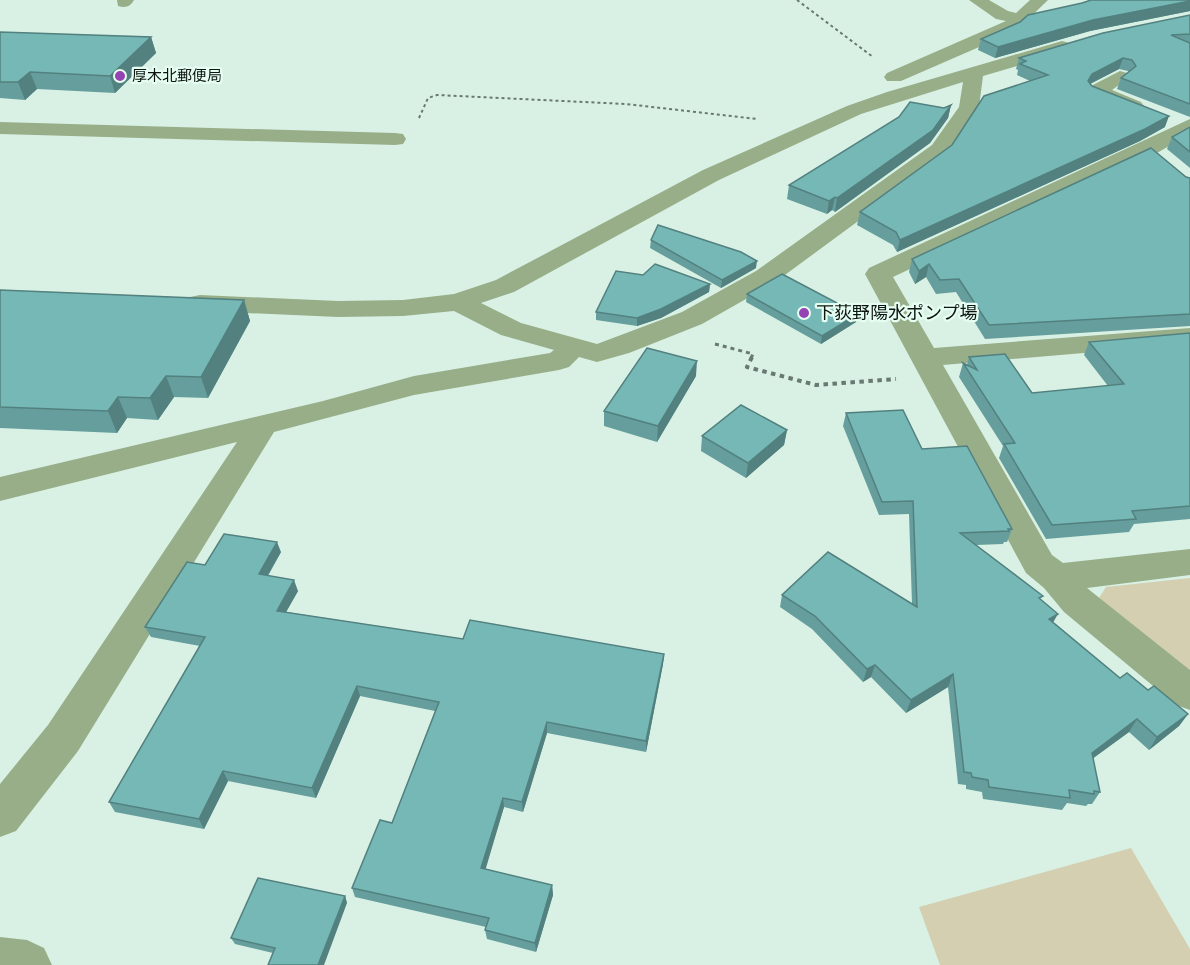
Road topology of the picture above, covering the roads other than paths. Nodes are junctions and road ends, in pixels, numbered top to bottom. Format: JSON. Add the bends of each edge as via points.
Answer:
{"nodes":[{"id":1,"x":977,"y":0,"type":"edge"},
{"id":2,"x":1041,"y":0,"type":"edge"},
{"id":3,"x":1020,"y":19,"type":"junction"},
{"id":4,"x":1084,"y":40,"type":"edge"},
{"id":5,"x":974,"y":72,"type":"junction"},
{"id":6,"x":1120,"y":77,"type":"edge"},
{"id":7,"x":854,"y":110,"type":"junction"},
{"id":8,"x":1175,"y":121,"type":"edge"},
{"id":9,"x":0,"y":128,"type":"edge"},
{"id":10,"x":395,"y":139,"type":"road end"},
{"id":11,"x":175,"y":302,"type":"edge"},
{"id":12,"x":458,"y":302,"type":"junction"},
{"id":13,"x":1190,"y":336,"type":"edge"},
{"id":14,"x":572,"y":347,"type":"junction"},
{"id":15,"x":926,"y":358,"type":"junction"},
{"id":16,"x":259,"y":426,"type":"junction"},
{"id":17,"x":0,"y":489,"type":"edge"},
{"id":18,"x":1190,"y":562,"type":"edge"},
{"id":19,"x":1057,"y":578,"type":"junction"},
{"id":20,"x":1190,"y":693,"type":"edge"},
{"id":21,"x":0,"y":817,"type":"edge"},
{"id":22,"x":0,"y":961,"type":"edge"},
{"id":23,"x":27,"y":965,"type":"edge"}],
"edges":[{"from":1,"to":3,"type":"street","via":[[1002,15]]},
{"from":2,"to":3,"type":"street"},
{"from":3,"to":7,"type":"street","via":[[864,93]]},
{"from":4,"to":5,"type":"street"},
{"from":5,"to":7,"type":"street"},
{"from":5,"to":14,"type":"street","via":[[969,107],[940,150],[765,277],[692,318],[619,347],[597,353]]},
{"from":6,"to":8,"type":"street","via":[[1096,91]]},
{"from":7,"to":12,"type":"street","via":[[711,176],[505,286]]},
{"from":8,"to":15,"type":"street","via":[[1157,155],[878,274]]},
{"from":9,"to":10,"type":"street"},
{"from":11,"to":12,"type":"street","via":[[338,309]]},
{"from":12,"to":14,"type":"street","via":[[511,329]]},
{"from":13,"to":15,"type":"street"},
{"from":14,"to":16,"type":"street","via":[[559,361],[436,380]]},
{"from":15,"to":19,"type":"street","via":[[1039,564]]},
{"from":16,"to":17,"type":"street"},
{"from":16,"to":21,"type":"street","via":[[259,432],[63,738]]},
{"from":18,"to":19,"type":"street"},
{"from":19,"to":20,"type":"street","via":[[1077,602]]},
{"from":22,"to":23,"type":"street"}]}
